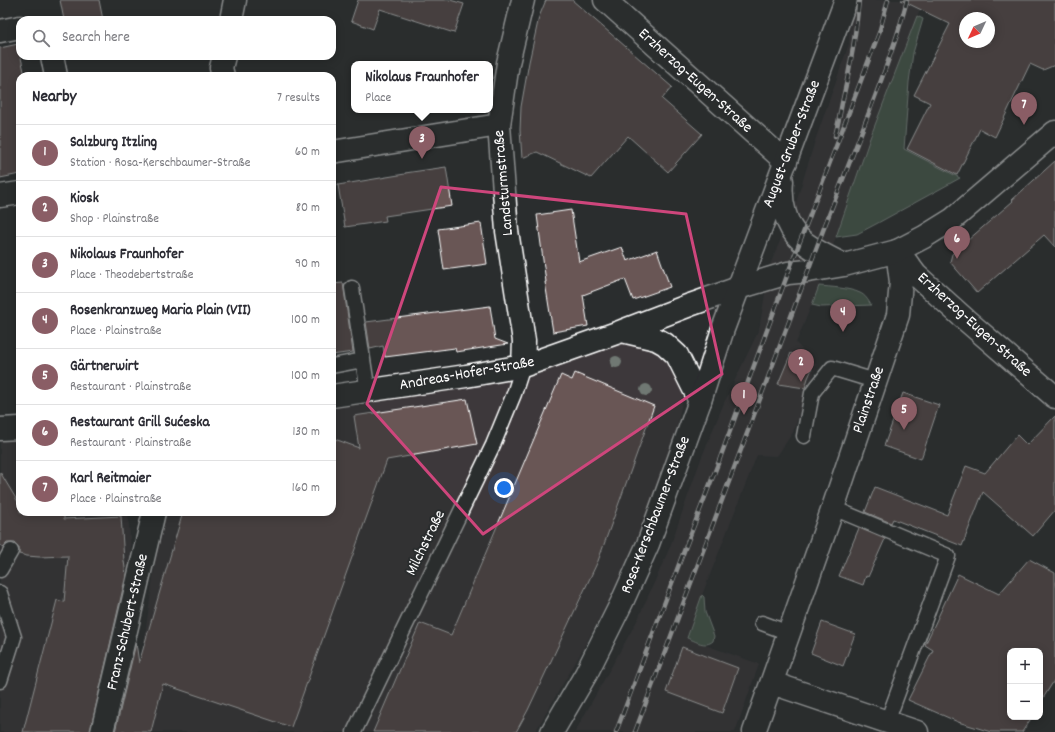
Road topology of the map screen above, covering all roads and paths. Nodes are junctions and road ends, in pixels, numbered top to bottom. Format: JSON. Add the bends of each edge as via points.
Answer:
{"nodes":[{"id":1,"x":235,"y":0,"type":"edge"},
{"id":2,"x":522,"y":0,"type":"edge"},
{"id":3,"x":605,"y":0,"type":"edge"},
{"id":4,"x":846,"y":0,"type":"edge"},
{"id":5,"x":232,"y":16,"type":"edge"},
{"id":6,"x":16,"y":28,"type":"edge"},
{"id":7,"x":0,"y":31,"type":"edge"},
{"id":8,"x":53,"y":60,"type":"edge"},
{"id":9,"x":223,"y":60,"type":"edge"},
{"id":10,"x":55,"y":72,"type":"edge"},
{"id":11,"x":222,"y":72,"type":"edge"},
{"id":12,"x":499,"y":125,"type":"junction"},
{"id":13,"x":1055,"y":132,"type":"edge"},
{"id":14,"x":336,"y":151,"type":"edge"},
{"id":15,"x":784,"y":166,"type":"junction"},
{"id":16,"x":16,"y":194,"type":"edge"},
{"id":17,"x":0,"y":196,"type":"edge"},
{"id":18,"x":897,"y":251,"type":"junction"},
{"id":19,"x":844,"y":265,"type":"junction"},
{"id":20,"x":352,"y":288,"type":"dead end"},
{"id":21,"x":738,"y":288,"type":"junction"},
{"id":22,"x":622,"y":331,"type":"junction"},
{"id":23,"x":363,"y":360,"type":"junction"},
{"id":24,"x":336,"y":365,"type":"edge"},
{"id":25,"x":523,"y":366,"type":"junction"},
{"id":26,"x":875,"y":381,"type":"junction"},
{"id":27,"x":368,"y":392,"type":"junction"},
{"id":28,"x":336,"y":396,"type":"edge"},
{"id":29,"x":1055,"y":396,"type":"edge"},
{"id":30,"x":700,"y":401,"type":"junction"},
{"id":31,"x":16,"y":428,"type":"edge"},
{"id":32,"x":0,"y":429,"type":"edge"},
{"id":33,"x":804,"y":436,"type":"dead end"},
{"id":34,"x":833,"y":508,"type":"junction"},
{"id":35,"x":153,"y":516,"type":"edge"},
{"id":36,"x":10,"y":551,"type":"dead end"},
{"id":37,"x":0,"y":570,"type":"edge"},
{"id":38,"x":0,"y":593,"type":"edge"},
{"id":39,"x":762,"y":623,"type":"dead end"},
{"id":40,"x":789,"y":633,"type":"junction"},
{"id":41,"x":0,"y":681,"type":"edge"},
{"id":42,"x":772,"y":683,"type":"junction"},
{"id":43,"x":887,"y":722,"type":"junction"},
{"id":44,"x":102,"y":732,"type":"edge"},
{"id":45,"x":354,"y":732,"type":"edge"},
{"id":46,"x":552,"y":732,"type":"edge"},
{"id":47,"x":754,"y":732,"type":"edge"},
{"id":48,"x":917,"y":732,"type":"edge"}],
"edges":[{"from":1,"to":5,"type":"street"},
{"from":2,"to":12,"type":"street","name":"Landsturmstraße","via":[[508,63]]},
{"from":3,"to":15,"type":"street","name":"Erzherzog-Eugen-Straße"},
{"from":4,"to":15,"type":"street","name":"August-Gruber-Straße"},
{"from":6,"to":7,"type":"street"},
{"from":8,"to":10,"type":"street"},
{"from":9,"to":11,"type":"street"},
{"from":12,"to":14,"type":"street"},
{"from":12,"to":25,"type":"street","name":"Landsturmstraße","via":[[507,231],[524,341]]},
{"from":13,"to":18,"type":"street","via":[[953,219]]},
{"from":15,"to":19,"type":"street","via":[[781,191],[784,210],[792,230],[801,240]]},
{"from":15,"to":21,"type":"street","name":"August-Gruber-Straße"},
{"from":16,"to":17,"type":"street"},
{"from":18,"to":19,"type":"street","name":"Andreas-Hofer-Straße"},
{"from":18,"to":26,"type":"street","name":"Plainstraße","via":[[901,282],[898,315]]},
{"from":18,"to":29,"type":"street","name":"Erzherzog-Eugen-Straße","via":[[916,275]]},
{"from":19,"to":21,"type":"street","name":"Andreas-Hofer-Straße","via":[[788,273]]},
{"from":20,"to":23,"type":"lane"},
{"from":21,"to":22,"type":"street","name":"Andreas-Hofer-Straße"},
{"from":21,"to":30,"type":"street","name":"Rosa-Kerschbaumer-Straße"},
{"from":22,"to":25,"type":"street","name":"Andreas-Hofer-Straße"},
{"from":22,"to":30,"type":"street","via":[[656,339],[678,355]]},
{"from":23,"to":24,"type":"lane"},
{"from":23,"to":27,"type":"lane"},
{"from":25,"to":27,"type":"street","name":"Andreas-Hofer-Straße"},
{"from":25,"to":45,"type":"lane","name":"Milchstraße","via":[[493,445]]},
{"from":26,"to":33,"type":"lane","via":[[832,368],[812,393]]},
{"from":26,"to":34,"type":"street","name":"Plainstraße"},
{"from":27,"to":28,"type":"street","name":"Andreas-Hofer-Straße"},
{"from":30,"to":46,"type":"street","name":"Rosa-Kerschbaumer-Straße","via":[[648,544],[586,674]]},
{"from":31,"to":32,"type":"street"},
{"from":34,"to":40,"type":"street","name":"Plainstraße"},
{"from":34,"to":43,"type":"lane","via":[[948,556]]},
{"from":35,"to":44,"type":"street","name":"Franz-Schubert-Straße"},
{"from":36,"to":37,"type":"lane"},
{"from":38,"to":41,"type":"lane","via":[[14,637]]},
{"from":39,"to":40,"type":"lane"},
{"from":40,"to":42,"type":"street","name":"Plainstraße"},
{"from":42,"to":43,"type":"street"},
{"from":42,"to":47,"type":"street","name":"Plainstraße"},
{"from":43,"to":48,"type":"street"}]}
